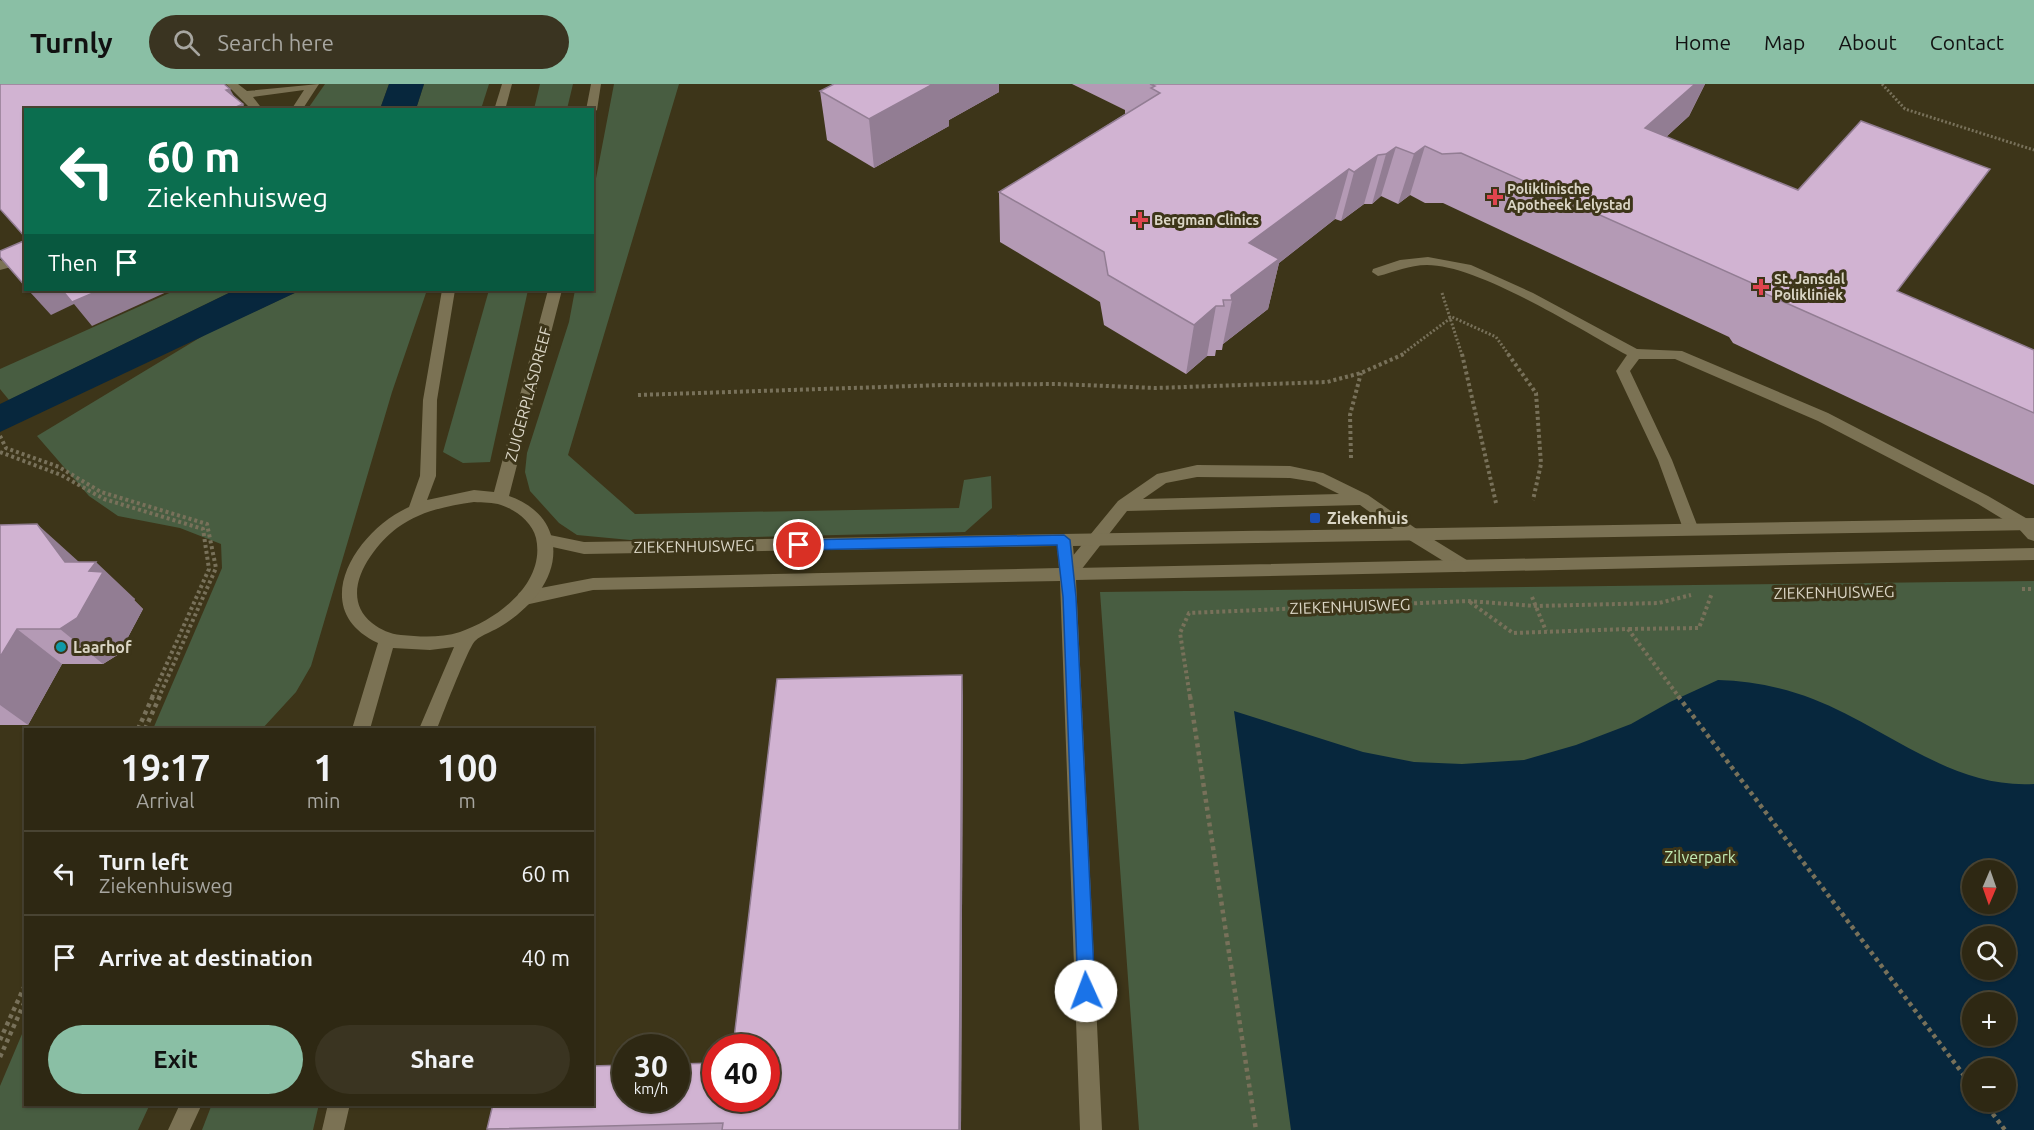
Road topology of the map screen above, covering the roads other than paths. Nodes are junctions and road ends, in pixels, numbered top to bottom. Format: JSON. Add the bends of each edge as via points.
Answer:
{"nodes":[{"id":1,"x":231,"y":84,"type":"edge"},
{"id":2,"x":507,"y":84,"type":"edge"},
{"id":3,"x":597,"y":84,"type":"edge"},
{"id":4,"x":313,"y":85,"type":"edge"},
{"id":5,"x":245,"y":95,"type":"junction"},
{"id":6,"x":256,"y":108,"type":"edge"},
{"id":7,"x":297,"y":108,"type":"edge"},
{"id":8,"x":500,"y":108,"type":"edge"},
{"id":9,"x":591,"y":108,"type":"edge"},
{"id":10,"x":24,"y":259,"type":"edge"},
{"id":11,"x":2,"y":266,"type":"edge"},
{"id":12,"x":1378,"y":272,"type":"dead end"},
{"id":13,"x":448,"y":291,"type":"edge"},
{"id":14,"x":555,"y":291,"type":"edge"},
{"id":15,"x":1635,"y":354,"type":"junction"},
{"id":16,"x":500,"y":499,"type":"junction"},
{"id":17,"x":1363,"y":499,"type":"junction"},
{"id":18,"x":1123,"y":505,"type":"junction"},
{"id":19,"x":417,"y":510,"type":"junction"},
{"id":20,"x":2031,"y":528,"type":"edge"},
{"id":21,"x":1691,"y":530,"type":"junction"},
{"id":22,"x":1412,"y":534,"type":"junction"},
{"id":23,"x":545,"y":540,"type":"junction"},
{"id":24,"x":1064,"y":540,"type":"junction"},
{"id":25,"x":1096,"y":540,"type":"junction"},
{"id":26,"x":2034,"y":554,"type":"edge"},
{"id":27,"x":1464,"y":566,"type":"junction"},
{"id":28,"x":1068,"y":574,"type":"junction"},
{"id":29,"x":525,"y":598,"type":"junction"},
{"id":30,"x":467,"y":637,"type":"junction"},
{"id":31,"x":387,"y":640,"type":"junction"},
{"id":32,"x":361,"y":728,"type":"edge"},
{"id":33,"x":429,"y":728,"type":"edge"},
{"id":34,"x":190,"y":1106,"type":"edge"},
{"id":35,"x":339,"y":1106,"type":"edge"},
{"id":36,"x":179,"y":1130,"type":"edge"},
{"id":37,"x":333,"y":1130,"type":"edge"},
{"id":38,"x":1091,"y":1130,"type":"edge"}],
"edges":[{"from":1,"to":5,"type":"street"},
{"from":2,"to":8,"type":"street"},
{"from":3,"to":9,"type":"street"},
{"from":4,"to":5,"type":"street"},
{"from":4,"to":7,"type":"street"},
{"from":5,"to":6,"type":"street"},
{"from":10,"to":11,"type":"street"},
{"from":12,"to":15,"type":"street","name":"ZIEKENHUISWEG","via":[[1400,264],[1428,261],[1466,268],[1528,296]]},
{"from":13,"to":19,"type":"street","via":[[430,400],[428,476]]},
{"from":14,"to":16,"type":"street","name":"ZUIGERPLASDREEF"},
{"from":15,"to":20,"type":"street","name":"ZIEKENHUISWEG","via":[[1677,354],[1823,417]]},
{"from":15,"to":21,"type":"street","via":[[1623,370],[1665,460]]},
{"from":16,"to":19,"type":"street","via":[[474,496],[445,500]]},
{"from":16,"to":23,"type":"street","via":[[522,508],[537,521]]},
{"from":17,"to":18,"type":"street"},
{"from":17,"to":18,"type":"street","via":[[1318,477],[1290,472],[1197,471],[1162,478]]},
{"from":17,"to":22,"type":"street"},
{"from":18,"to":25,"type":"street"},
{"from":19,"to":31,"type":"street","via":[[374,539],[359,558],[351,578],[349,597],[355,615],[368,630]]},
{"from":20,"to":21,"type":"street","name":"ZIEKENHUISWEG"},
{"from":21,"to":22,"type":"street","name":"ZIEKENHUISWEG"},
{"from":22,"to":25,"type":"street","name":"ZIEKENHUISWEG"},
{"from":22,"to":27,"type":"street"},
{"from":23,"to":24,"type":"street","name":"ZIEKENHUISWEG","via":[[584,548]]},
{"from":23,"to":29,"type":"street","via":[[539,578]]},
{"from":24,"to":25,"type":"street","name":"ZIEKENHUISWEG"},
{"from":24,"to":28,"type":"street"},
{"from":25,"to":28,"type":"street"},
{"from":26,"to":27,"type":"street","name":"ZIEKENHUISWEG"},
{"from":27,"to":28,"type":"street","name":"ZIEKENHUISWEG"},
{"from":28,"to":29,"type":"street","name":"ZIEKENHUISWEG","via":[[593,584]]},
{"from":28,"to":38,"type":"street"},
{"from":29,"to":30,"type":"street","via":[[499,620]]},
{"from":30,"to":31,"type":"street","via":[[425,645]]},
{"from":30,"to":33,"type":"street"},
{"from":31,"to":32,"type":"street"},
{"from":34,"to":36,"type":"street"},
{"from":35,"to":37,"type":"street"}]}
